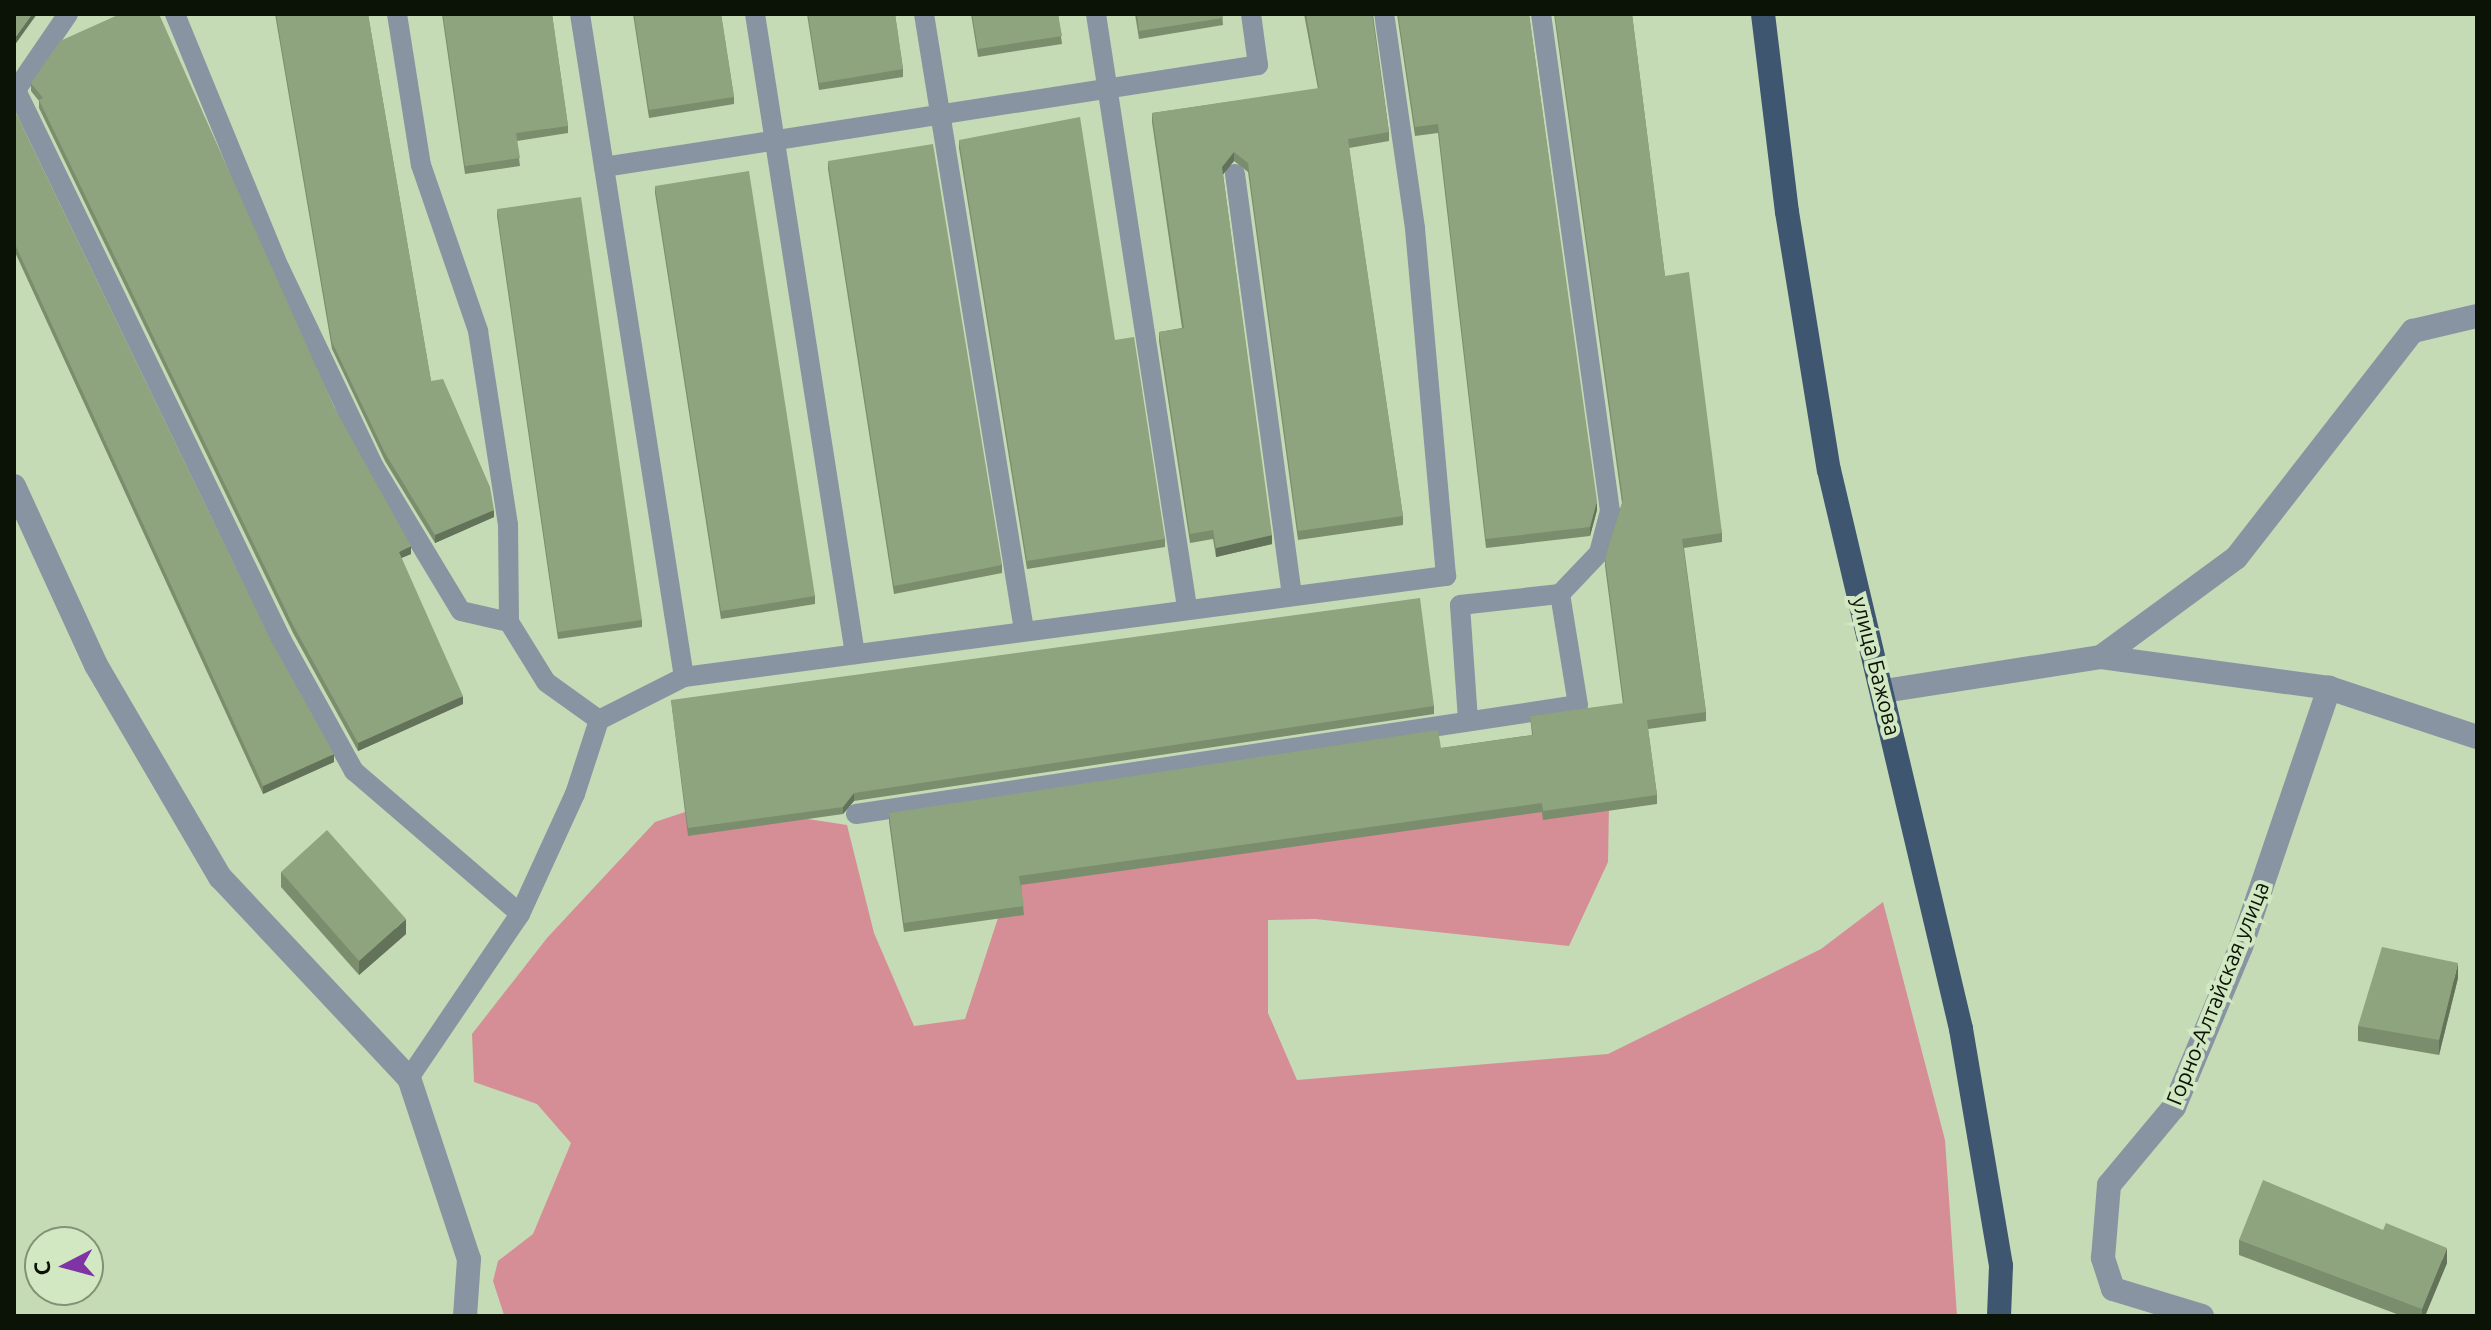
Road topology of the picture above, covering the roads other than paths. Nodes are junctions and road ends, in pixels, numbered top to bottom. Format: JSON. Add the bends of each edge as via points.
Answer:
{"nodes":[{"id":1,"x":68,"y":14,"type":"edge"},
{"id":2,"x":175,"y":14,"type":"edge"},
{"id":3,"x":397,"y":14,"type":"edge"},
{"id":4,"x":580,"y":14,"type":"edge"},
{"id":5,"x":755,"y":14,"type":"edge"},
{"id":6,"x":924,"y":14,"type":"edge"},
{"id":7,"x":1096,"y":14,"type":"edge"},
{"id":8,"x":1251,"y":14,"type":"edge"},
{"id":9,"x":1384,"y":14,"type":"edge"},
{"id":10,"x":1541,"y":14,"type":"edge"},
{"id":11,"x":1763,"y":14,"type":"edge"},
{"id":12,"x":1108,"y":87,"type":"junction"},
{"id":13,"x":15,"y":90,"type":"edge"},
{"id":14,"x":940,"y":114,"type":"junction"},
{"id":15,"x":774,"y":140,"type":"junction"},
{"id":16,"x":604,"y":167,"type":"junction"},
{"id":17,"x":1235,"y":174,"type":"dead end"},
{"id":18,"x":2477,"y":316,"type":"edge"},
{"id":19,"x":14,"y":486,"type":"edge"},
{"id":20,"x":1446,"y":576,"type":"junction"},
{"id":21,"x":1292,"y":593,"type":"junction"},
{"id":22,"x":1560,"y":594,"type":"junction"},
{"id":23,"x":1460,"y":605,"type":"junction"},
{"id":24,"x":1187,"y":607,"type":"junction"},
{"id":25,"x":509,"y":622,"type":"junction"},
{"id":26,"x":1024,"y":630,"type":"junction"},
{"id":27,"x":855,"y":654,"type":"junction"},
{"id":28,"x":2101,"y":657,"type":"junction"},
{"id":29,"x":684,"y":677,"type":"junction"},
{"id":30,"x":2329,"y":688,"type":"junction"},
{"id":31,"x":1884,"y":691,"type":"junction"},
{"id":32,"x":599,"y":720,"type":"junction"},
{"id":33,"x":1468,"y":720,"type":"junction"},
{"id":34,"x":2477,"y":737,"type":"edge"},
{"id":35,"x":856,"y":814,"type":"dead end"},
{"id":36,"x":520,"y":914,"type":"junction"},
{"id":37,"x":409,"y":1078,"type":"junction"},
{"id":38,"x":465,"y":1316,"type":"edge"},
{"id":39,"x":1999,"y":1316,"type":"edge"},
{"id":40,"x":2202,"y":1316,"type":"edge"}],
"edges":[{"from":1,"to":13,"type":"lane"},
{"from":2,"to":25,"type":"lane","via":[[279,267],[374,467],[461,611]]},
{"from":3,"to":25,"type":"lane","via":[[421,165],[478,331],[508,525]]},
{"from":4,"to":16,"type":"lane"},
{"from":5,"to":15,"type":"lane"},
{"from":6,"to":14,"type":"lane"},
{"from":7,"to":12,"type":"lane"},
{"from":8,"to":12,"type":"lane","via":[[1258,65]]},
{"from":9,"to":20,"type":"lane","via":[[1415,228]]},
{"from":10,"to":22,"type":"lane","via":[[1610,511],[1599,553]]},
{"from":11,"to":31,"type":"highway","name":"улица Бажова","via":[[1787,212],[1829,470]]},
{"from":12,"to":14,"type":"lane"},
{"from":12,"to":24,"type":"lane"},
{"from":13,"to":36,"type":"lane","via":[[281,639],[354,771]]},
{"from":14,"to":15,"type":"lane"},
{"from":14,"to":26,"type":"lane"},
{"from":15,"to":16,"type":"lane"},
{"from":15,"to":27,"type":"lane"},
{"from":16,"to":29,"type":"lane"},
{"from":17,"to":21,"type":"lane"},
{"from":18,"to":28,"type":"street","via":[[2413,331],[2236,558]]},
{"from":19,"to":37,"type":"street","via":[[96,665],[220,877]]},
{"from":20,"to":21,"type":"lane"},
{"from":20,"to":23,"type":"lane"},
{"from":21,"to":24,"type":"lane"},
{"from":22,"to":23,"type":"lane"},
{"from":22,"to":33,"type":"lane","via":[[1578,705]]},
{"from":23,"to":33,"type":"lane"},
{"from":24,"to":26,"type":"lane"},
{"from":25,"to":32,"type":"lane","via":[[546,682]]},
{"from":26,"to":27,"type":"lane"},
{"from":27,"to":29,"type":"lane"},
{"from":28,"to":30,"type":"street"},
{"from":28,"to":31,"type":"street"},
{"from":29,"to":32,"type":"lane"},
{"from":30,"to":34,"type":"street"},
{"from":30,"to":40,"type":"street","name":"Горно-Алтайская улица","via":[[2241,947],[2174,1107],[2109,1185],[2103,1258],[2113,1289]]},
{"from":31,"to":39,"type":"highway","name":"улица Бажова","via":[[1961,1029],[2001,1266]]},
{"from":32,"to":36,"type":"lane","via":[[575,794]]},
{"from":33,"to":35,"type":"lane"},
{"from":36,"to":37,"type":"lane"},
{"from":37,"to":38,"type":"street","via":[[469,1259]]}]}
